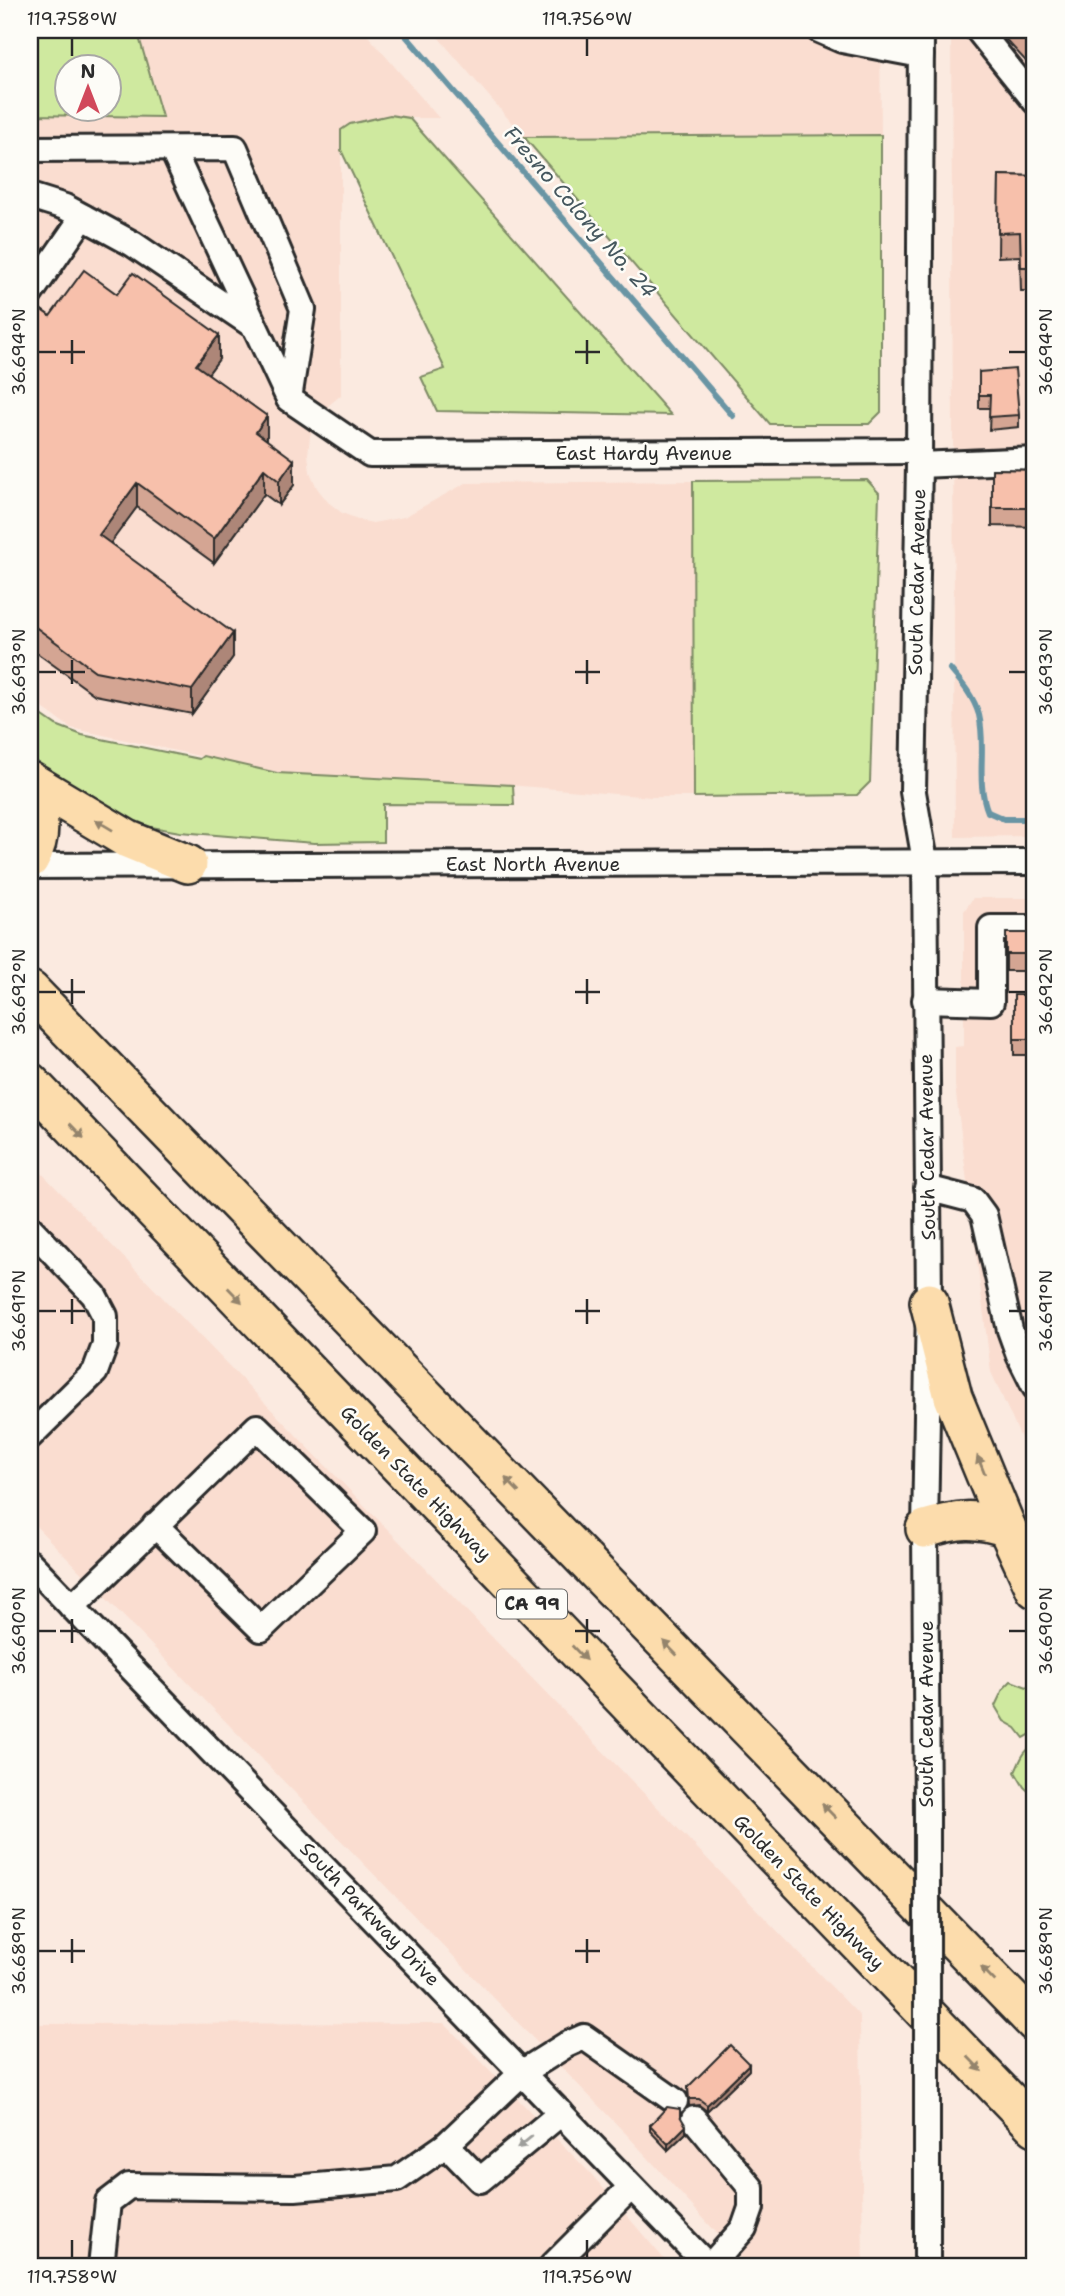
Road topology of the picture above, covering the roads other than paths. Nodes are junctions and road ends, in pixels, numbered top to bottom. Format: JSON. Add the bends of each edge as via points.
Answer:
{"nodes":[{"id":1,"x":819,"y":30,"type":"edge"},
{"id":2,"x":921,"y":30,"type":"edge"},
{"id":3,"x":978,"y":30,"type":"edge"},
{"id":4,"x":921,"y":54,"type":"junction"},
{"id":5,"x":1035,"y":101,"type":"edge"},
{"id":6,"x":30,"y":149,"type":"edge"},
{"id":7,"x":172,"y":149,"type":"junction"},
{"id":8,"x":31,"y":198,"type":"edge"},
{"id":9,"x":83,"y":217,"type":"junction"},
{"id":10,"x":30,"y":295,"type":"edge"},
{"id":11,"x":255,"y":326,"type":"junction"},
{"id":12,"x":289,"y":399,"type":"junction"},
{"id":13,"x":919,"y":458,"type":"junction"},
{"id":14,"x":1035,"y":460,"type":"edge"},
{"id":15,"x":30,"y":780,"type":"edge"},
{"id":16,"x":30,"y":792,"type":"edge"},
{"id":17,"x":30,"y":859,"type":"edge"},
{"id":18,"x":925,"y":861,"type":"junction"},
{"id":19,"x":1035,"y":862,"type":"edge"},
{"id":20,"x":188,"y":864,"type":"junction"},
{"id":21,"x":30,"y":866,"type":"edge"},
{"id":22,"x":1035,"y":928,"type":"edge"},
{"id":23,"x":30,"y":990,"type":"edge"},
{"id":24,"x":925,"y":1000,"type":"junction"},
{"id":25,"x":30,"y":1082,"type":"edge"},
{"id":26,"x":927,"y":1188,"type":"junction"},
{"id":27,"x":30,"y":1228,"type":"edge"},
{"id":28,"x":929,"y":1302,"type":"junction"},
{"id":29,"x":1035,"y":1387,"type":"edge"},
{"id":30,"x":30,"y":1436,"type":"edge"},
{"id":31,"x":155,"y":1525,"type":"junction"},
{"id":32,"x":1007,"y":1528,"type":"junction"},
{"id":33,"x":925,"y":1529,"type":"junction"},
{"id":34,"x":30,"y":1563,"type":"edge"},
{"id":35,"x":1035,"y":1589,"type":"edge"},
{"id":36,"x":72,"y":1607,"type":"junction"},
{"id":37,"x":1035,"y":2023,"type":"edge"},
{"id":38,"x":523,"y":2072,"type":"junction"},
{"id":39,"x":675,"y":2101,"type":"dead end"},
{"id":40,"x":561,"y":2113,"type":"junction"},
{"id":41,"x":694,"y":2119,"type":"dead end"},
{"id":42,"x":1035,"y":2127,"type":"edge"},
{"id":43,"x":446,"y":2145,"type":"junction"},
{"id":44,"x":631,"y":2187,"type":"junction"},
{"id":45,"x":101,"y":2266,"type":"edge"},
{"id":46,"x":552,"y":2266,"type":"edge"},
{"id":47,"x":709,"y":2266,"type":"edge"},
{"id":48,"x":927,"y":2266,"type":"edge"}],
"edges":[{"from":1,"to":4,"type":"street","via":[[842,40]]},
{"from":2,"to":4,"type":"street","name":"South Cedar Avenue"},
{"from":3,"to":5,"type":"street"},
{"from":4,"to":13,"type":"street","name":"South Cedar Avenue"},
{"from":6,"to":7,"type":"street"},
{"from":7,"to":11,"type":"street"},
{"from":7,"to":12,"type":"street","via":[[235,148],[303,309]]},
{"from":8,"to":9,"type":"street"},
{"from":9,"to":10,"type":"street"},
{"from":9,"to":11,"type":"street","via":[[133,244]]},
{"from":11,"to":12,"type":"street"},
{"from":12,"to":13,"type":"street","name":"East Hardy Avenue","via":[[370,454]]},
{"from":13,"to":14,"type":"street","name":"East Hardy Avenue"},
{"from":13,"to":18,"type":"street","name":"South Cedar Avenue","via":[[913,792]]},
{"from":20,"to":15,"type":"highway","one_way":true,"via":[[127,839]]},
{"from":16,"to":17,"type":"highway","via":[[40,821]]},
{"from":18,"to":19,"type":"street","name":"East North Avenue"},
{"from":18,"to":20,"type":"street","name":"East North Avenue"},
{"from":18,"to":24,"type":"street","name":"South Cedar Avenue"},
{"from":20,"to":21,"type":"street","name":"East North Avenue"},
{"from":22,"to":24,"type":"street","via":[[991,928],[991,1002]]},
{"from":37,"to":23,"type":"highway","one_way":true},
{"from":24,"to":26,"type":"street","name":"South Cedar Avenue"},
{"from":25,"to":42,"type":"highway","name":"Golden State Highway","number":"CA 99","one_way":true},
{"from":26,"to":28,"type":"street","name":"South Cedar Avenue"},
{"from":26,"to":29,"type":"street","via":[[973,1200],[984,1216],[1010,1330]]},
{"from":27,"to":30,"type":"street","via":[[94,1295],[105,1316],[105,1345],[95,1372]]},
{"from":32,"to":28,"type":"highway","one_way":true,"via":[[953,1397]]},
{"from":28,"to":33,"type":"street","name":"South Cedar Avenue"},
{"from":31,"to":31,"type":"street","via":[[257,1427],[363,1531],[261,1629]]},
{"from":31,"to":36,"type":"street"},
{"from":32,"to":33,"type":"highway","via":[[968,1519]]},
{"from":32,"to":35,"type":"highway"},
{"from":33,"to":48,"type":"street","name":"South Cedar Avenue","bridge":true},
{"from":34,"to":36,"type":"street","name":"South Parkway Drive"},
{"from":36,"to":38,"type":"street","name":"South Parkway Drive"},
{"from":38,"to":39,"type":"street","via":[[584,2037]]},
{"from":38,"to":40,"type":"street","name":"South Parkway Drive"},
{"from":38,"to":43,"type":"street"},
{"from":40,"to":43,"type":"street","one_way":true,"via":[[480,2180]]},
{"from":40,"to":44,"type":"street","name":"South Parkway Drive"},
{"from":41,"to":47,"type":"street","via":[[751,2188],[744,2228]]},
{"from":43,"to":45,"type":"street","via":[[397,2179],[295,2188],[129,2186],[108,2202]]},
{"from":44,"to":46,"type":"street"},
{"from":44,"to":47,"type":"street","name":"South Parkway Drive"}]}
